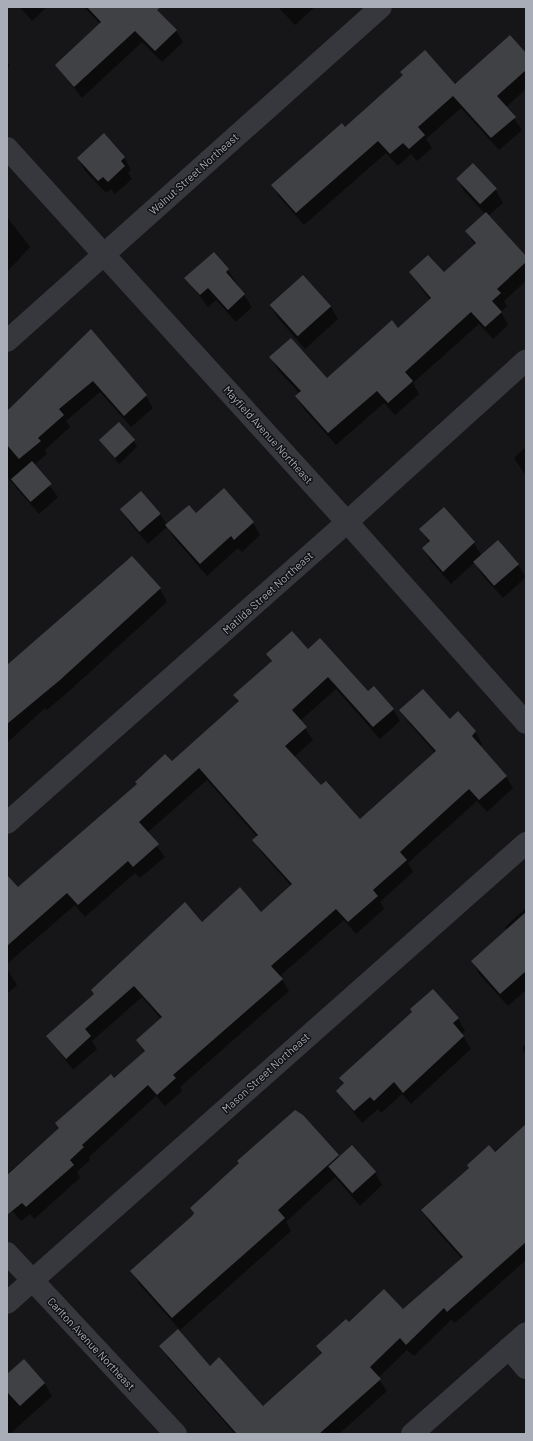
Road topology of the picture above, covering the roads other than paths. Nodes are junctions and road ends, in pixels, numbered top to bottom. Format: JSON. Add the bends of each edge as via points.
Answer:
{"nodes":[{"id":1,"x":381,"y":7,"type":"edge"},
{"id":2,"x":7,"y":148,"type":"edge"},
{"id":3,"x":104,"y":254,"type":"junction"},
{"id":4,"x":7,"y":341,"type":"edge"},
{"id":5,"x":526,"y":360,"type":"edge"},
{"id":6,"x":347,"y":522,"type":"junction"},
{"id":7,"x":526,"y":724,"type":"edge"},
{"id":8,"x":7,"y":824,"type":"edge"},
{"id":9,"x":526,"y":843,"type":"edge"},
{"id":10,"x":7,"y":1254,"type":"edge"},
{"id":11,"x":32,"y":1280,"type":"junction"},
{"id":12,"x":7,"y":1303,"type":"edge"},
{"id":13,"x":526,"y":1333,"type":"edge"},
{"id":14,"x":509,"y":1348,"type":"junction"},
{"id":15,"x":526,"y":1368,"type":"edge"},
{"id":16,"x":176,"y":1434,"type":"edge"},
{"id":17,"x":412,"y":1434,"type":"edge"}],
"edges":[{"from":1,"to":3,"type":"street","name":"Walnut Street Northeast"},
{"from":2,"to":3,"type":"street","name":"Mayfield Avenue Northeast"},
{"from":3,"to":4,"type":"street","name":"Walnut Street Northeast"},
{"from":3,"to":6,"type":"street","name":"Mayfield Avenue Northeast"},
{"from":5,"to":6,"type":"street","name":"Matilda Street Northeast"},
{"from":6,"to":7,"type":"street","name":"Mayfield Avenue Northeast"},
{"from":6,"to":8,"type":"street","name":"Matilda Street Northeast"},
{"from":9,"to":11,"type":"street","name":"Mason Street Northeast"},
{"from":10,"to":11,"type":"street","name":"Carlton Avenue Northeast"},
{"from":11,"to":12,"type":"street","name":"Mason Street Northeast"},
{"from":11,"to":16,"type":"street","name":"Carlton Avenue Northeast"},
{"from":13,"to":14,"type":"street"},
{"from":14,"to":15,"type":"street"},
{"from":14,"to":17,"type":"street"}]}
